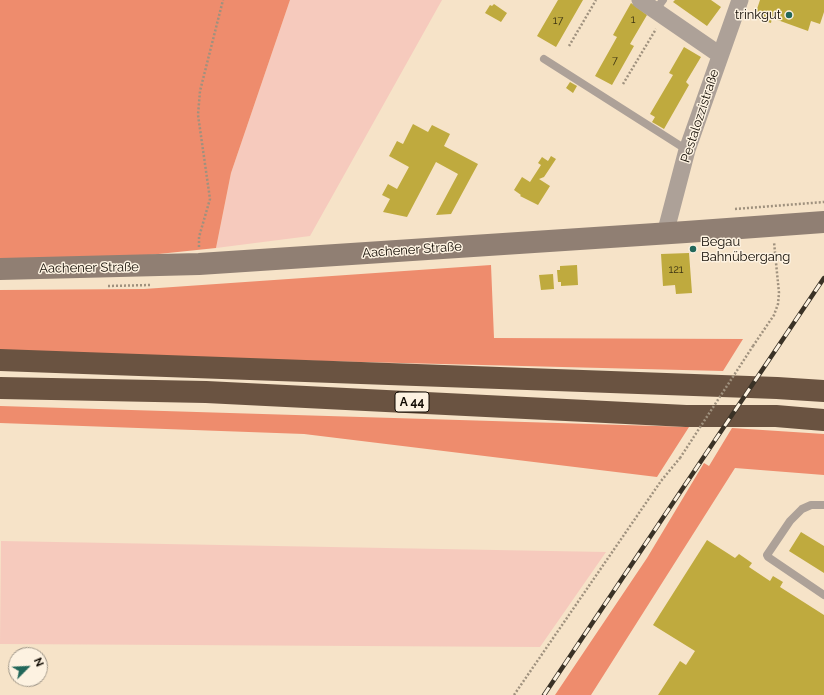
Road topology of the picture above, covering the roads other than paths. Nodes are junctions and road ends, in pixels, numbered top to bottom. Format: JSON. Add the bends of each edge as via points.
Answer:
{"nodes":[{"id":1,"x":640,"y":0,"type":"edge"},
{"id":2,"x":740,"y":0,"type":"edge"},
{"id":3,"x":660,"y":9,"type":"edge"},
{"id":4,"x":720,"y":56,"type":"junction"},
{"id":5,"x":544,"y":59,"type":"dead end"},
{"id":6,"x":687,"y":150,"type":"junction"},
{"id":7,"x":824,"y":222,"type":"edge"},
{"id":8,"x":665,"y":234,"type":"junction"},
{"id":9,"x":0,"y":269,"type":"edge"},
{"id":10,"x":0,"y":360,"type":"edge"},
{"id":11,"x":0,"y":388,"type":"edge"},
{"id":12,"x":824,"y":391,"type":"edge"},
{"id":13,"x":824,"y":420,"type":"edge"},
{"id":14,"x":824,"y":505,"type":"edge"},
{"id":15,"x":824,"y":595,"type":"edge"}],
"edges":[{"from":1,"to":3,"type":"street"},
{"from":2,"to":4,"type":"street","name":"Pestalozzistraße"},
{"from":3,"to":4,"type":"street"},
{"from":4,"to":6,"type":"street","name":"Pestalozzistraße"},
{"from":5,"to":6,"type":"lane"},
{"from":6,"to":8,"type":"street","name":"Pestalozzistraße"},
{"from":7,"to":8,"type":"main road","name":"Aachener Straße"},
{"from":8,"to":9,"type":"main road","name":"Aachener Straße","via":[[199,264]]},
{"from":10,"to":12,"type":"highway","number":"A 44"},
{"from":11,"to":13,"type":"highway","number":"A 44","via":[[206,392],[686,416],[776,416]]},
{"from":14,"to":15,"type":"lane","via":[[811,505],[802,509],[790,521],[767,555]]}]}
